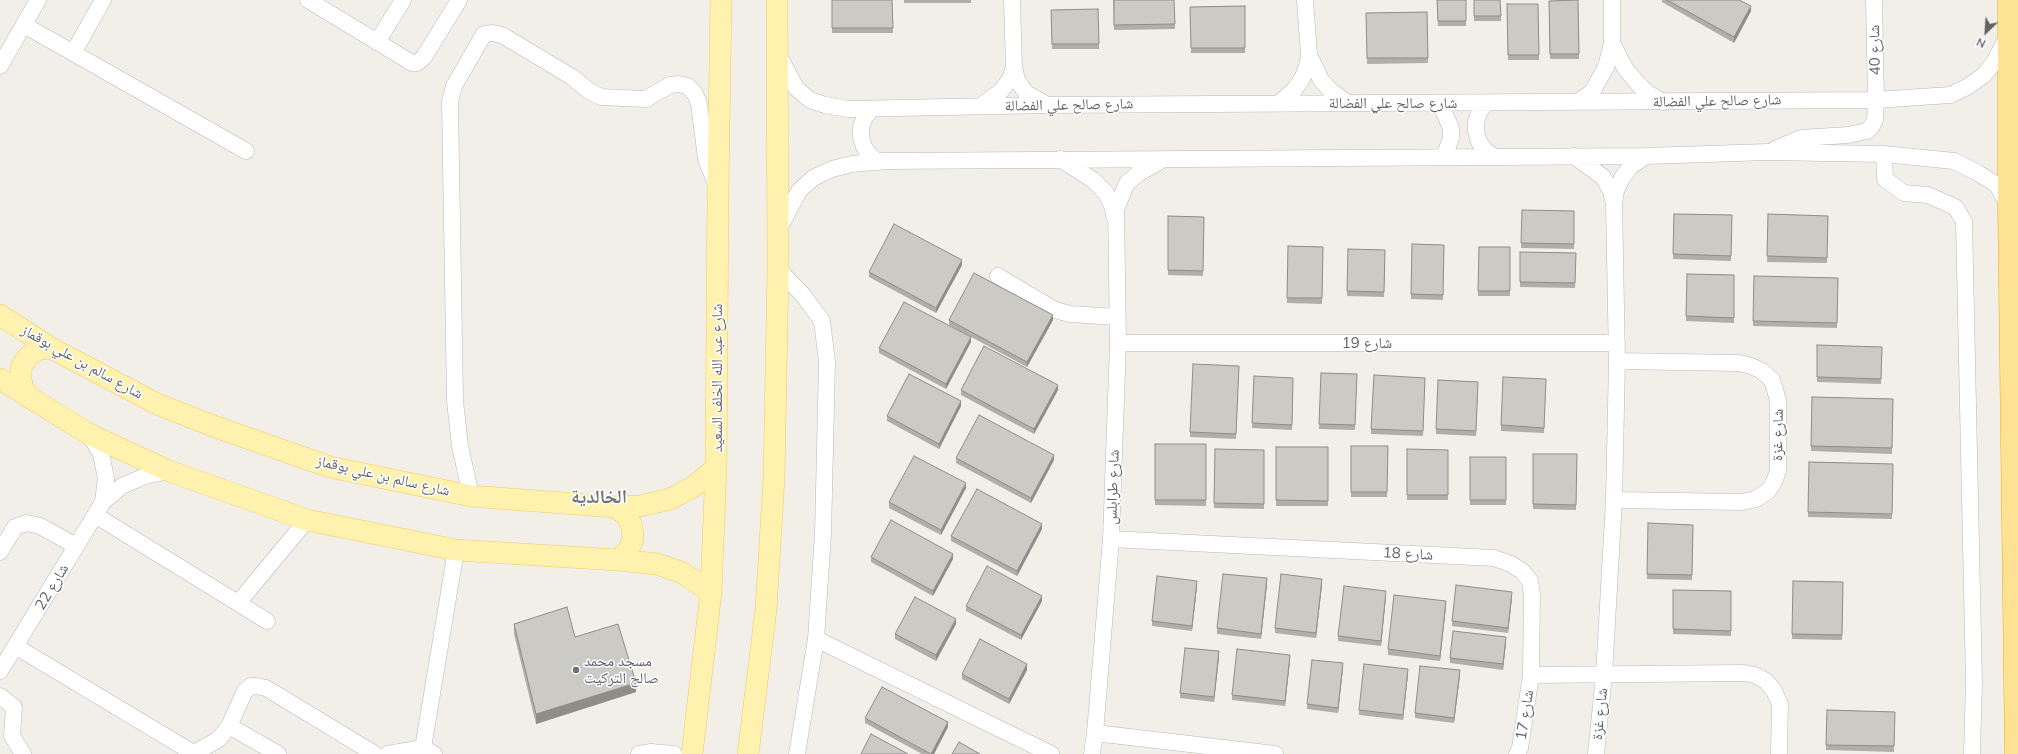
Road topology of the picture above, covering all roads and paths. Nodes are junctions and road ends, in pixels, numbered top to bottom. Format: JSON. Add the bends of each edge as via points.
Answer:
{"nodes":[{"id":1,"x":38,"y":0,"type":"edge"},
{"id":2,"x":103,"y":0,"type":"edge"},
{"id":3,"x":308,"y":0,"type":"edge"},
{"id":4,"x":403,"y":0,"type":"edge"},
{"id":5,"x":459,"y":0,"type":"edge"},
{"id":6,"x":721,"y":0,"type":"edge"},
{"id":7,"x":777,"y":0,"type":"edge"},
{"id":8,"x":1012,"y":0,"type":"edge"},
{"id":9,"x":1306,"y":0,"type":"edge"},
{"id":10,"x":1612,"y":0,"type":"edge"},
{"id":11,"x":1874,"y":0,"type":"edge"},
{"id":12,"x":2009,"y":0,"type":"edge"},
{"id":13,"x":24,"y":25,"type":"junction"},
{"id":14,"x":2009,"y":34,"type":"junction"},
{"id":15,"x":377,"y":42,"type":"junction"},
{"id":16,"x":1612,"y":42,"type":"junction"},
{"id":17,"x":776,"y":50,"type":"junction"},
{"id":18,"x":73,"y":53,"type":"junction"},
{"id":19,"x":1309,"y":55,"type":"junction"},
{"id":20,"x":0,"y":66,"type":"edge"},
{"id":21,"x":1014,"y":67,"type":"junction"},
{"id":22,"x":1876,"y":100,"type":"junction"},
{"id":23,"x":1486,"y":102,"type":"junction"},
{"id":24,"x":1578,"y":102,"type":"junction"},
{"id":25,"x":1664,"y":102,"type":"junction"},
{"id":26,"x":1279,"y":103,"type":"junction"},
{"id":27,"x":1348,"y":103,"type":"junction"},
{"id":28,"x":1436,"y":103,"type":"junction"},
{"id":29,"x":1047,"y":105,"type":"junction"},
{"id":30,"x":981,"y":106,"type":"junction"},
{"id":31,"x":872,"y":109,"type":"junction"},
{"id":32,"x":246,"y":151,"type":"dead end"},
{"id":33,"x":1768,"y":152,"type":"junction"},
{"id":34,"x":1884,"y":154,"type":"junction"},
{"id":35,"x":1574,"y":156,"type":"junction"},
{"id":36,"x":1646,"y":156,"type":"junction"},
{"id":37,"x":1444,"y":157,"type":"junction"},
{"id":38,"x":1494,"y":157,"type":"junction"},
{"id":39,"x":1060,"y":159,"type":"junction"},
{"id":40,"x":1164,"y":159,"type":"junction"},
{"id":41,"x":879,"y":162,"type":"junction"},
{"id":42,"x":718,"y":186,"type":"junction"},
{"id":43,"x":1614,"y":204,"type":"junction"},
{"id":44,"x":2009,"y":206,"type":"junction"},
{"id":45,"x":1115,"y":220,"type":"junction"},
{"id":46,"x":778,"y":232,"type":"junction"},
{"id":47,"x":778,"y":269,"type":"junction"},
{"id":48,"x":998,"y":276,"type":"dead end"},
{"id":49,"x":0,"y":315,"type":"edge"},
{"id":50,"x":1117,"y":317,"type":"junction"},
{"id":51,"x":0,"y":334,"type":"edge"},
{"id":52,"x":1118,"y":343,"type":"junction"},
{"id":53,"x":1617,"y":343,"type":"junction"},
{"id":54,"x":51,"y":348,"type":"junction"},
{"id":55,"x":1617,"y":361,"type":"junction"},
{"id":56,"x":0,"y":379,"type":"edge"},
{"id":57,"x":30,"y":398,"type":"junction"},
{"id":58,"x":89,"y":434,"type":"junction"},
{"id":59,"x":716,"y":468,"type":"junction"},
{"id":60,"x":169,"y":471,"type":"junction"},
{"id":61,"x":471,"y":496,"type":"junction"},
{"id":62,"x":1614,"y":500,"type":"junction"},
{"id":63,"x":615,"y":507,"type":"junction"},
{"id":64,"x":99,"y":509,"type":"junction"},
{"id":65,"x":307,"y":520,"type":"junction"},
{"id":66,"x":1111,"y":539,"type":"junction"},
{"id":67,"x":76,"y":546,"type":"junction"},
{"id":68,"x":456,"y":550,"type":"junction"},
{"id":69,"x":0,"y":552,"type":"edge"},
{"id":70,"x":618,"y":560,"type":"junction"},
{"id":71,"x":711,"y":592,"type":"junction"},
{"id":72,"x":238,"y":603,"type":"junction"},
{"id":73,"x":267,"y":621,"type":"dead end"},
{"id":74,"x":816,"y":639,"type":"junction"},
{"id":75,"x":15,"y":646,"type":"junction"},
{"id":76,"x":0,"y":671,"type":"edge"},
{"id":77,"x":1531,"y":675,"type":"junction"},
{"id":78,"x":1604,"y":675,"type":"junction"},
{"id":79,"x":0,"y":696,"type":"edge"},
{"id":80,"x":229,"y":726,"type":"junction"},
{"id":81,"x":1095,"y":733,"type":"junction"},
{"id":82,"x":429,"y":751,"type":"edge"},
{"id":83,"x":23,"y":754,"type":"edge"},
{"id":84,"x":195,"y":754,"type":"edge"},
{"id":85,"x":278,"y":754,"type":"edge"},
{"id":86,"x":375,"y":754,"type":"edge"},
{"id":87,"x":388,"y":754,"type":"edge"},
{"id":88,"x":639,"y":754,"type":"edge"},
{"id":89,"x":674,"y":754,"type":"edge"},
{"id":90,"x":692,"y":754,"type":"edge"},
{"id":91,"x":748,"y":754,"type":"edge"},
{"id":92,"x":797,"y":754,"type":"edge"},
{"id":93,"x":1051,"y":754,"type":"edge"},
{"id":94,"x":1092,"y":754,"type":"edge"},
{"id":95,"x":1275,"y":754,"type":"edge"},
{"id":96,"x":1517,"y":754,"type":"edge"},
{"id":97,"x":1596,"y":754,"type":"edge"},
{"id":98,"x":1779,"y":754,"type":"edge"},
{"id":99,"x":1972,"y":754,"type":"edge"},
{"id":100,"x":2016,"y":754,"type":"edge"}],
"edges":[{"from":1,"to":13,"type":"street"},
{"from":2,"to":18,"type":"street"},
{"from":3,"to":15,"type":"street"},
{"from":4,"to":15,"type":"street"},
{"from":5,"to":15,"type":"street","via":[[417,63],[407,61]]},
{"from":6,"to":42,"type":"main road","name":"شارع عبد الله الخلف السعيد"},
{"from":7,"to":17,"type":"main road"},
{"from":8,"to":21,"type":"street"},
{"from":9,"to":19,"type":"street"},
{"from":10,"to":16,"type":"street"},
{"from":11,"to":22,"type":"street","name":"شارع 40"},
{"from":12,"to":14,"type":"highway"},
{"from":13,"to":18,"type":"street"},
{"from":13,"to":20,"type":"street"},
{"from":14,"to":22,"type":"street","name":"شارع صالح علي الفضالة","via":[[1995,61],[1984,75],[1967,87],[1950,95]]},
{"from":14,"to":44,"type":"highway"},
{"from":16,"to":24,"type":"street","via":[[1600,80],[1592,92]]},
{"from":16,"to":25,"type":"street","via":[[1625,68],[1638,84]]},
{"from":17,"to":31,"type":"street","name":"شارع صالح علي الفضالة","via":[[796,88],[810,100],[848,109]]},
{"from":17,"to":46,"type":"main road"},
{"from":18,"to":32,"type":"street"},
{"from":19,"to":26,"type":"street","via":[[1302,79]]},
{"from":19,"to":27,"type":"street","via":[[1322,80],[1331,91]]},
{"from":21,"to":29,"type":"street","via":[[1017,80],[1026,93]]},
{"from":21,"to":30,"type":"street","via":[[1002,91]]},
{"from":22,"to":25,"type":"street","name":"شارع صالح علي الفضالة"},
{"from":22,"to":33,"type":"street","name":"شارع 40","via":[[1875,120],[1867,131],[1802,138]]},
{"from":23,"to":24,"type":"street","name":"شارع صالح علي الفضالة"},
{"from":23,"to":28,"type":"street","name":"شارع صالح علي الفضالة"},
{"from":23,"to":38,"type":"street","via":[[1476,121],[1476,131],[1479,142]]},
{"from":24,"to":25,"type":"street","name":"شارع صالح علي الفضالة"},
{"from":26,"to":27,"type":"street","name":"شارع صالح علي الفضالة"},
{"from":26,"to":29,"type":"street","name":"شارع صالح علي الفضالة"},
{"from":27,"to":28,"type":"street","name":"شارع صالح علي الفضالة"},
{"from":28,"to":37,"type":"street","via":[[1443,110],[1451,128],[1449,148]]},
{"from":29,"to":30,"type":"street","name":"شارع صالح علي الفضالة"},
{"from":30,"to":31,"type":"street","name":"شارع صالح علي الفضالة"},
{"from":31,"to":41,"type":"street","via":[[861,127],[861,137],[870,156]]},
{"from":33,"to":34,"type":"street"},
{"from":33,"to":36,"type":"street"},
{"from":34,"to":44,"type":"street","via":[[1954,161],[1997,185]]},
{"from":34,"to":99,"type":"street","via":[[1885,178],[1904,193],[1928,195],[1955,207],[1964,221],[1974,682]]},
{"from":35,"to":36,"type":"street"},
{"from":35,"to":38,"type":"street"},
{"from":35,"to":43,"type":"street","name":"شارع غزة","via":[[1603,178],[1611,191]]},
{"from":36,"to":43,"type":"street","name":"شارع غزة","via":[[1630,167],[1622,178]]},
{"from":37,"to":38,"type":"street"},
{"from":37,"to":40,"type":"street"},
{"from":39,"to":40,"type":"street"},
{"from":39,"to":41,"type":"street"},
{"from":39,"to":45,"type":"street","name":"شارع طرابلس","via":[[1093,180],[1106,193]]},
{"from":40,"to":45,"type":"street","name":"شارع طرابلس","via":[[1139,173],[1127,184],[1116,209]]},
{"from":41,"to":46,"type":"street","via":[[852,164],[832,169],[813,178],[799,191]]},
{"from":42,"to":59,"type":"main road","name":"شارع عبد الله الخلف السعيد"},
{"from":42,"to":61,"type":"street","via":[[706,159],[699,103],[688,86],[670,85],[646,99],[601,97],[502,35],[493,32],[484,34],[454,86],[450,102],[455,401],[460,446]]},
{"from":43,"to":53,"type":"street","name":"شارع غزة"},
{"from":44,"to":100,"type":"highway"},
{"from":45,"to":50,"type":"street","name":"شارع طرابلس"},
{"from":46,"to":47,"type":"main road"},
{"from":47,"to":74,"type":"street","via":[[803,294],[822,321],[827,362],[823,534]]},
{"from":47,"to":91,"type":"main road","via":[[774,478],[767,594]]},
{"from":48,"to":50,"type":"street","via":[[1055,310],[1070,314]]},
{"from":49,"to":51,"type":"main road"},
{"from":49,"to":54,"type":"main road","name":"شارع سالم بن علي بوقماز"},
{"from":50,"to":52,"type":"street","name":"شارع طرابلس"},
{"from":52,"to":53,"type":"street","name":"شارع 19"},
{"from":52,"to":66,"type":"street","name":"شارع طرابلس"},
{"from":53,"to":55,"type":"street","name":"شارع غزة"},
{"from":54,"to":57,"type":"main road","via":[[34,352],[22,365],[20,377],[23,388]]},
{"from":54,"to":61,"type":"main road","name":"شارع سالم بن علي بوقماز","via":[[157,404],[216,427],[330,467]]},
{"from":55,"to":62,"type":"street","name":"شارع غزة"},
{"from":55,"to":62,"type":"street","name":"شارع غزة","via":[[1739,363],[1762,371],[1772,380],[1778,400],[1778,471],[1768,491],[1756,499],[1742,502]]},
{"from":56,"to":57,"type":"main road"},
{"from":57,"to":58,"type":"main road"},
{"from":58,"to":60,"type":"main road"},
{"from":58,"to":64,"type":"street","name":"شارع 22","via":[[101,454],[106,478]]},
{"from":59,"to":63,"type":"main road","name":"شارع سالم بن علي بوقماز","via":[[693,487],[670,499],[640,506]]},
{"from":59,"to":71,"type":"main road","name":"شارع عبد الله الخلف السعيد"},
{"from":60,"to":64,"type":"street","name":"شارع 22","via":[[144,476],[122,486]]},
{"from":60,"to":65,"type":"main road"},
{"from":61,"to":63,"type":"main road","name":"شارع سالم بن علي بوقماز"},
{"from":62,"to":78,"type":"street","name":"شارع غزة"},
{"from":63,"to":70,"type":"main road","via":[[626,515],[632,526],[633,539],[628,551]]},
{"from":64,"to":67,"type":"street","name":"شارع 22"},
{"from":64,"to":72,"type":"street"},
{"from":65,"to":68,"type":"main road"},
{"from":65,"to":72,"type":"street"},
{"from":66,"to":77,"type":"street","name":"شارع 18","via":[[1494,558],[1522,571],[1530,581]]},
{"from":66,"to":81,"type":"street","name":"شارع طرابلس"},
{"from":67,"to":69,"type":"street","via":[[40,526],[26,523],[15,527]]},
{"from":67,"to":75,"type":"street","name":"شارع 22"},
{"from":68,"to":70,"type":"main road"},
{"from":68,"to":82,"type":"street"},
{"from":70,"to":71,"type":"main road","via":[[657,564],[683,573]]},
{"from":71,"to":90,"type":"main road","name":"شارع عبد الله الخلف السعيد"},
{"from":72,"to":73,"type":"street"},
{"from":74,"to":92,"type":"street"},
{"from":74,"to":93,"type":"street"},
{"from":75,"to":76,"type":"street","name":"شارع 22"},
{"from":75,"to":84,"type":"street"},
{"from":77,"to":78,"type":"street"},
{"from":77,"to":96,"type":"street","name":"شارع 17"},
{"from":78,"to":97,"type":"street","name":"شارع غزة"},
{"from":78,"to":98,"type":"street","name":"شارع غزة","via":[[1755,675],[1766,681],[1780,704]]},
{"from":79,"to":83,"type":"street","via":[[14,707],[12,736]]},
{"from":80,"to":84,"type":"street","via":[[212,744]]},
{"from":80,"to":85,"type":"street"},
{"from":80,"to":86,"type":"street","via":[[245,691],[251,686],[257,686],[266,688]]},
{"from":81,"to":94,"type":"street","name":"شارع طرابلس"},
{"from":81,"to":95,"type":"street"},
{"from":82,"to":87,"type":"street"},
{"from":88,"to":89,"type":"street"}]}
